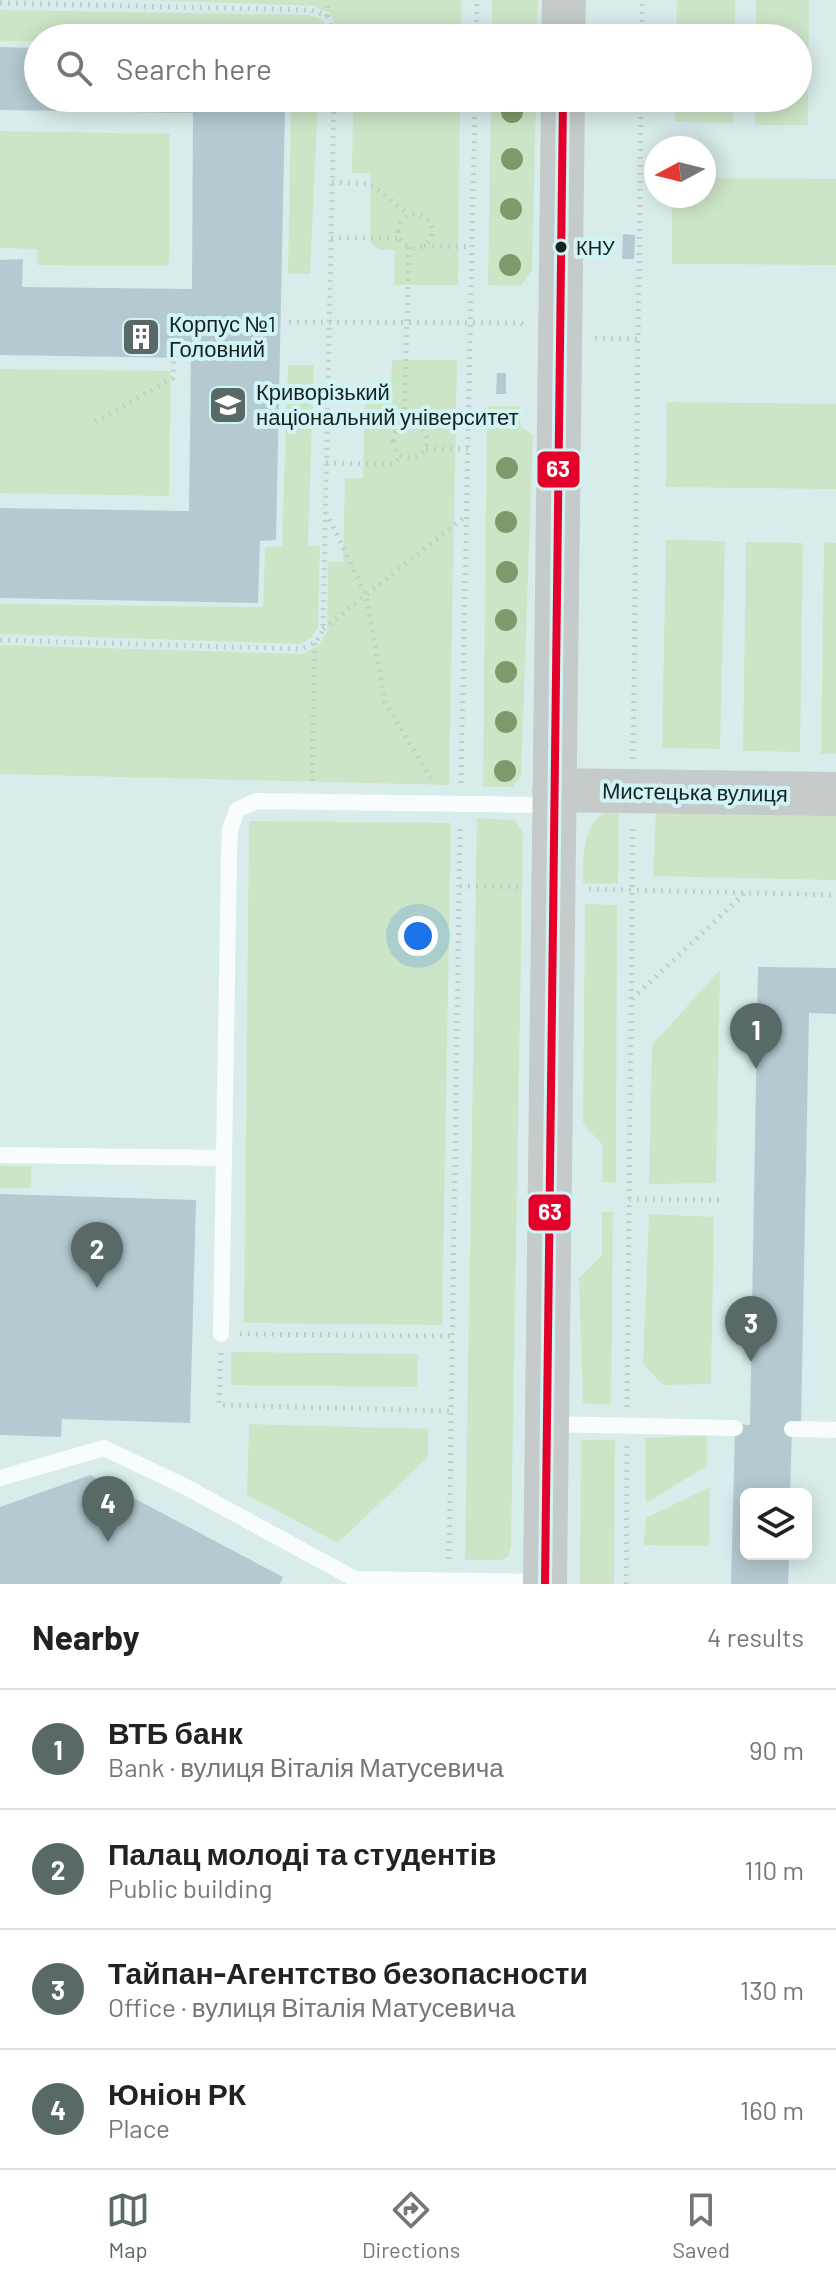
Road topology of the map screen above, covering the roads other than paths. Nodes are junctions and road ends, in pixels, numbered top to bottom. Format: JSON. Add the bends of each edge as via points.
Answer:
{"nodes":[{"id":1,"x":564,"y":0,"type":"edge"},
{"id":2,"x":563,"y":24,"type":"edge"},
{"id":3,"x":563,"y":112,"type":"edge"},
{"id":4,"x":836,"y":794,"type":"edge"},
{"id":5,"x":554,"y":798,"type":"junction"},
{"id":6,"x":0,"y":1155,"type":"edge"},
{"id":7,"x":223,"y":1158,"type":"junction"},
{"id":8,"x":221,"y":1334,"type":"road end"},
{"id":9,"x":547,"y":1424,"type":"junction"},
{"id":10,"x":735,"y":1428,"type":"dead end"},
{"id":11,"x":792,"y":1429,"type":"dead end"},
{"id":12,"x":836,"y":1430,"type":"edge"},
{"id":13,"x":0,"y":1478,"type":"edge"},
{"id":14,"x":545,"y":1583,"type":"edge"}],
"edges":[{"from":1,"to":2,"type":"street"},
{"from":3,"to":5,"type":"street"},
{"from":4,"to":5,"type":"street","name":"Мистецька вулиця","via":[[633,791]]},
{"from":5,"to":7,"type":"lane","via":[[461,804],[256,801],[237,810],[230,830]]},
{"from":5,"to":9,"type":"street"},
{"from":6,"to":7,"type":"lane"},
{"from":7,"to":8,"type":"lane"},
{"from":9,"to":10,"type":"lane"},
{"from":9,"to":14,"type":"street"},
{"from":11,"to":12,"type":"lane"},
{"from":13,"to":14,"type":"lane","via":[[104,1448],[355,1579]]}]}
